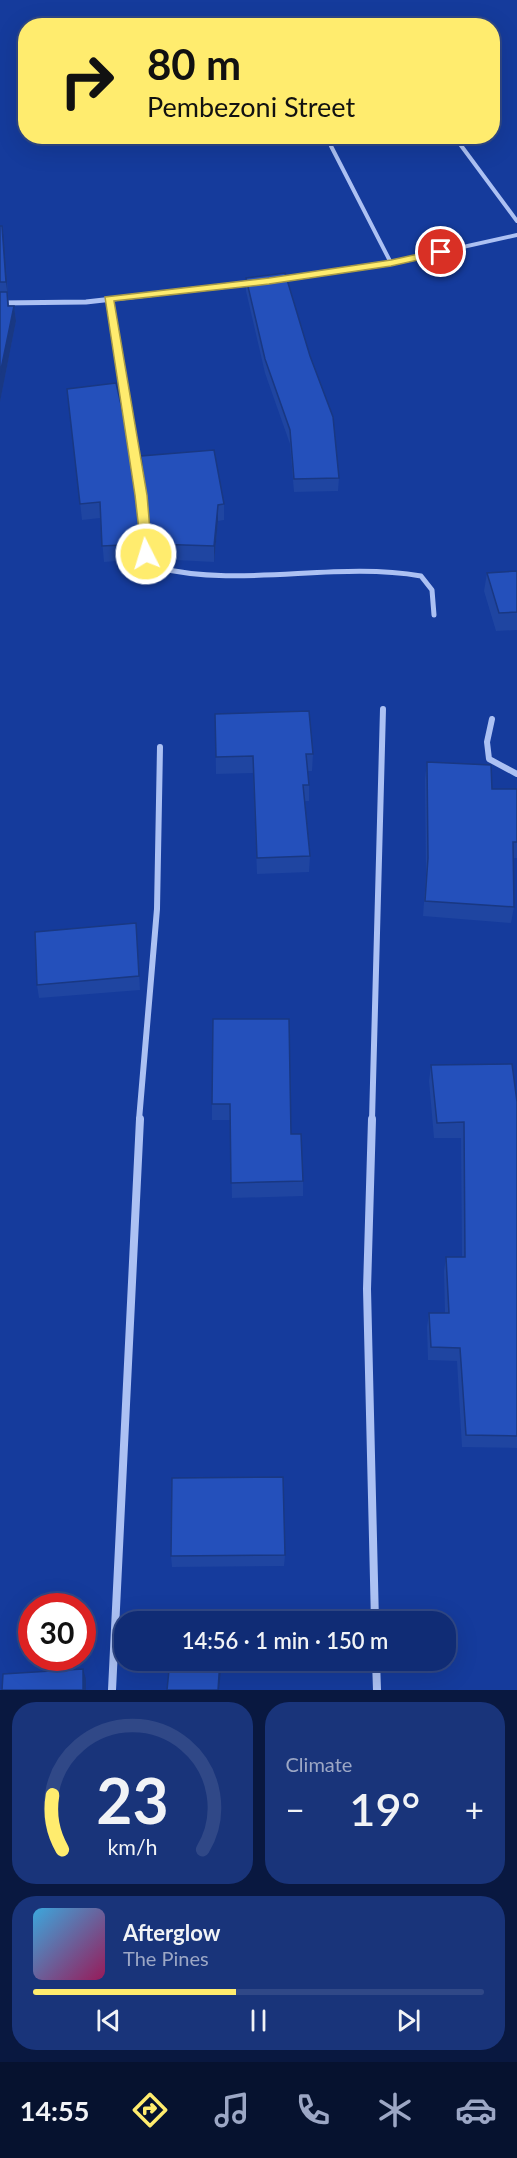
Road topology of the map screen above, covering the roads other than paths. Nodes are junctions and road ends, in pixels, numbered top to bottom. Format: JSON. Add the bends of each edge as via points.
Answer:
{"nodes":[{"id":1,"x":460,"y":144,"type":"edge"},
{"id":2,"x":331,"y":146,"type":"dead end"},
{"id":3,"x":517,"y":221,"type":"edge"},
{"id":4,"x":517,"y":235,"type":"edge"},
{"id":5,"x":391,"y":263,"type":"junction"},
{"id":6,"x":269,"y":281,"type":"edge"},
{"id":7,"x":257,"y":282,"type":"edge"},
{"id":8,"x":109,"y":299,"type":"junction"},
{"id":9,"x":0,"y":303,"type":"edge"},
{"id":10,"x":434,"y":615,"type":"dead end"},
{"id":11,"x":383,"y":709,"type":"dead end"},
{"id":12,"x":492,"y":719,"type":"dead end"},
{"id":13,"x":160,"y":747,"type":"dead end"},
{"id":14,"x":517,"y":774,"type":"edge"},
{"id":15,"x":375,"y":1611,"type":"edge"},
{"id":16,"x":376,"y":1671,"type":"edge"},
{"id":17,"x":112,"y":1690,"type":"edge"},
{"id":18,"x":377,"y":1690,"type":"edge"}],
"edges":[{"from":1,"to":3,"type":"street"},
{"from":2,"to":5,"type":"street"},
{"from":4,"to":5,"type":"street"},
{"from":5,"to":6,"type":"street"},
{"from":7,"to":8,"type":"street"},
{"from":8,"to":9,"type":"street"},
{"from":8,"to":10,"type":"street","via":[[141,495],[146,554],[156,567],[175,572],[278,575],[398,572],[421,576],[432,590]]},
{"from":11,"to":15,"type":"street","via":[[367,1289]]},
{"from":12,"to":14,"type":"street","via":[[487,742],[489,759]]},
{"from":13,"to":17,"type":"street","via":[[157,909],[140,1101]]},
{"from":16,"to":18,"type":"street"}]}
